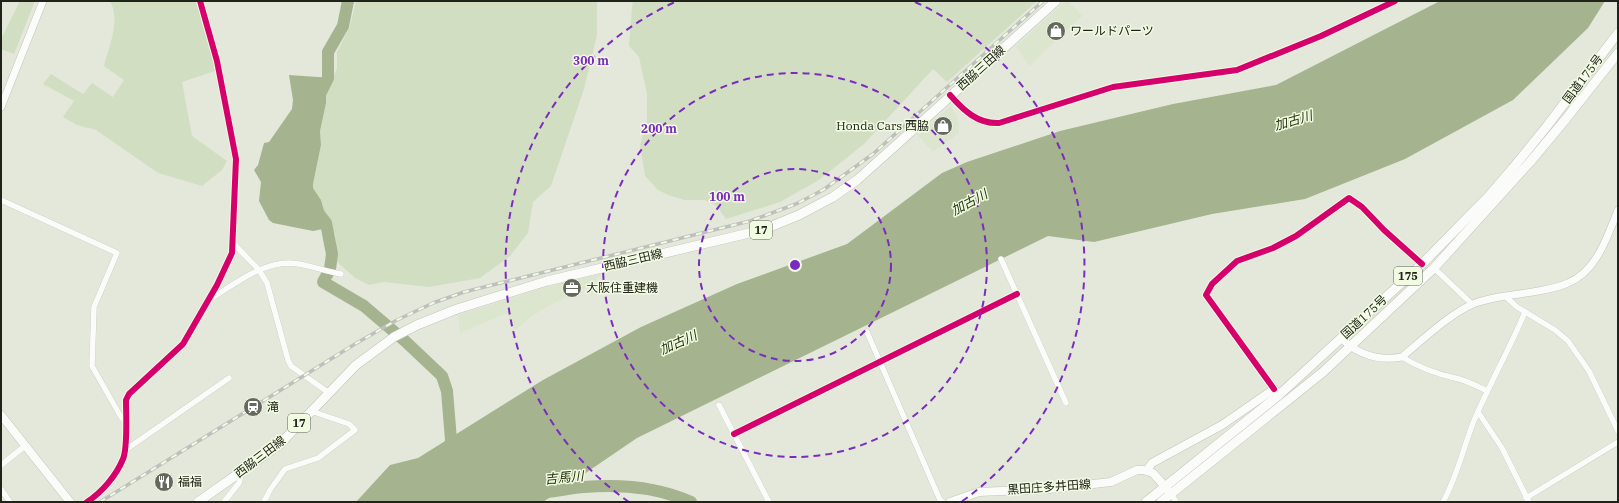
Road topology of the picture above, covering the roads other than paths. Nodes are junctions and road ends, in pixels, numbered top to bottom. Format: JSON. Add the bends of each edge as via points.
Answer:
{"nodes":[{"id":1,"x":44,"y":1,"type":"edge"},
{"id":2,"x":200,"y":1,"type":"edge"},
{"id":3,"x":1056,"y":1,"type":"edge"},
{"id":4,"x":1395,"y":1,"type":"edge"},
{"id":5,"x":1618,"y":33,"type":"edge"},
{"id":6,"x":1618,"y":53,"type":"edge"},
{"id":7,"x":950,"y":96,"type":"junction"},
{"id":8,"x":1,"y":107,"type":"edge"},
{"id":9,"x":1,"y":200,"type":"edge"},
{"id":10,"x":1618,"y":210,"type":"edge"},
{"id":11,"x":233,"y":243,"type":"junction"},
{"id":12,"x":1001,"y":259,"type":"dead end"},
{"id":13,"x":1422,"y":264,"type":"junction"},
{"id":14,"x":1434,"y":268,"type":"junction"},
{"id":15,"x":259,"y":270,"type":"junction"},
{"id":16,"x":341,"y":274,"type":"dead end"},
{"id":17,"x":1017,"y":294,"type":"junction"},
{"id":18,"x":1505,"y":296,"type":"junction"},
{"id":19,"x":209,"y":300,"type":"junction"},
{"id":20,"x":1472,"y":304,"type":"junction"},
{"id":21,"x":1525,"y":312,"type":"junction"},
{"id":22,"x":867,"y":332,"type":"dead end"},
{"id":23,"x":1342,"y":338,"type":"junction"},
{"id":24,"x":1350,"y":347,"type":"junction"},
{"id":25,"x":1402,"y":357,"type":"junction"},
{"id":26,"x":880,"y":362,"type":"junction"},
{"id":27,"x":229,"y":378,"type":"dead end"},
{"id":28,"x":1487,"y":390,"type":"junction"},
{"id":29,"x":1277,"y":392,"type":"junction"},
{"id":30,"x":329,"y":393,"type":"junction"},
{"id":31,"x":1066,"y":403,"type":"dead end"},
{"id":32,"x":719,"y":405,"type":"dead end"},
{"id":33,"x":311,"y":411,"type":"junction"},
{"id":34,"x":1478,"y":412,"type":"junction"},
{"id":35,"x":1,"y":415,"type":"edge"},
{"id":36,"x":125,"y":421,"type":"junction"},
{"id":37,"x":1618,"y":431,"type":"edge"},
{"id":38,"x":734,"y":434,"type":"junction"},
{"id":39,"x":1618,"y":442,"type":"edge"},
{"id":40,"x":25,"y":446,"type":"junction"},
{"id":41,"x":124,"y":452,"type":"junction"},
{"id":42,"x":1,"y":465,"type":"edge"},
{"id":43,"x":1148,"y":470,"type":"junction"},
{"id":44,"x":242,"y":471,"type":"junction"},
{"id":45,"x":1,"y":489,"type":"edge"},
{"id":46,"x":1171,"y":494,"type":"edge"},
{"id":47,"x":1527,"y":500,"type":"edge"},
{"id":48,"x":10,"y":502,"type":"edge"},
{"id":49,"x":70,"y":502,"type":"edge"},
{"id":50,"x":87,"y":502,"type":"edge"},
{"id":51,"x":198,"y":502,"type":"edge"},
{"id":52,"x":224,"y":502,"type":"edge"},
{"id":53,"x":264,"y":502,"type":"edge"},
{"id":54,"x":769,"y":502,"type":"edge"},
{"id":55,"x":943,"y":502,"type":"edge"},
{"id":56,"x":950,"y":502,"type":"edge"},
{"id":57,"x":1146,"y":502,"type":"edge"},
{"id":58,"x":1161,"y":502,"type":"edge"},
{"id":59,"x":1443,"y":502,"type":"edge"}],
"edges":[{"from":1,"to":8,"type":"street"},
{"from":2,"to":11,"type":"street","via":[[217,62],[236,159]]},
{"from":3,"to":7,"type":"main road","name":"西脇三田線","number":"17"},
{"from":4,"to":7,"type":"street","via":[[1320,36],[1237,70],[1113,87],[999,123],[976,119]]},
{"from":5,"to":13,"type":"main road","name":"国道175号","number":"175","via":[[1513,168]]},
{"from":6,"to":14,"type":"main road","name":"国道175号","number":"175","via":[[1530,162]]},
{"from":7,"to":30,"type":"main road","name":"西脇三田線","number":"17","via":[[857,180],[833,197],[799,215],[762,230],[533,285],[435,317],[398,335],[356,364]]},
{"from":9,"to":36,"type":"street","via":[[117,253],[94,307],[92,366]]},
{"from":10,"to":18,"type":"street","via":[[1599,255],[1580,276],[1548,289]]},
{"from":11,"to":15,"type":"street"},
{"from":11,"to":19,"type":"street","via":[[232,253]]},
{"from":12,"to":17,"type":"street"},
{"from":13,"to":23,"type":"main road","name":"国道175号","number":"175"},
{"from":13,"to":29,"type":"street","via":[[1362,207],[1349,198],[1296,236],[1273,248],[1237,261],[1226,270],[1212,284],[1206,295]]},
{"from":14,"to":20,"type":"street"},
{"from":14,"to":24,"type":"main road","name":"国道175号","number":"175"},
{"from":15,"to":16,"type":"street","via":[[289,263]]},
{"from":15,"to":19,"type":"street"},
{"from":15,"to":30,"type":"street","via":[[267,283],[291,366]]},
{"from":17,"to":26,"type":"street"},
{"from":17,"to":31,"type":"street"},
{"from":18,"to":20,"type":"street"},
{"from":18,"to":21,"type":"street"},
{"from":19,"to":36,"type":"street","via":[[183,344],[129,394],[126,400]]},
{"from":20,"to":25,"type":"street","via":[[1458,312]]},
{"from":21,"to":28,"type":"street"},
{"from":21,"to":37,"type":"street","via":[[1555,330],[1576,351],[1589,371]]},
{"from":22,"to":26,"type":"street"},
{"from":23,"to":24,"type":"street"},
{"from":23,"to":29,"type":"main road","name":"国道175号","number":"175"},
{"from":24,"to":25,"type":"street","via":[[1373,357]]},
{"from":24,"to":46,"type":"main road","name":"国道175号","number":"175","via":[[1318,376]]},
{"from":25,"to":28,"type":"street","via":[[1448,378],[1455,378]]},
{"from":26,"to":38,"type":"street"},
{"from":26,"to":55,"type":"street"},
{"from":27,"to":41,"type":"street"},
{"from":28,"to":34,"type":"street"},
{"from":29,"to":43,"type":"main road","via":[[1152,463]]},
{"from":29,"to":46,"type":"main road","name":"国道175号","number":"175"},
{"from":30,"to":33,"type":"main road","name":"西脇三田線","number":"17"},
{"from":32,"to":38,"type":"street"},
{"from":33,"to":44,"type":"main road","name":"西脇三田線","number":"17","via":[[279,445]]},
{"from":33,"to":53,"type":"street","via":[[349,424],[355,430],[318,458],[285,469]]},
{"from":34,"to":47,"type":"street","via":[[1502,448]]},
{"from":34,"to":59,"type":"street"},
{"from":35,"to":40,"type":"main road"},
{"from":36,"to":41,"type":"street"},
{"from":38,"to":54,"type":"street"},
{"from":39,"to":47,"type":"street"},
{"from":40,"to":42,"type":"street"},
{"from":40,"to":49,"type":"main road"},
{"from":41,"to":50,"type":"street","via":[[123,459],[105,486]]},
{"from":43,"to":46,"type":"main road"},
{"from":43,"to":56,"type":"main road","name":"黒田庄多井田線","via":[[1137,470],[1110,482],[1072,487],[979,492]]},
{"from":44,"to":51,"type":"main road","name":"西脇三田線","number":"17"},
{"from":44,"to":52,"type":"street","via":[[239,483]]},
{"from":45,"to":48,"type":"street"},
{"from":46,"to":57,"type":"main road","name":"国道175号","number":"175"},
{"from":46,"to":58,"type":"main road","name":"国道175号","number":"175"}]}
